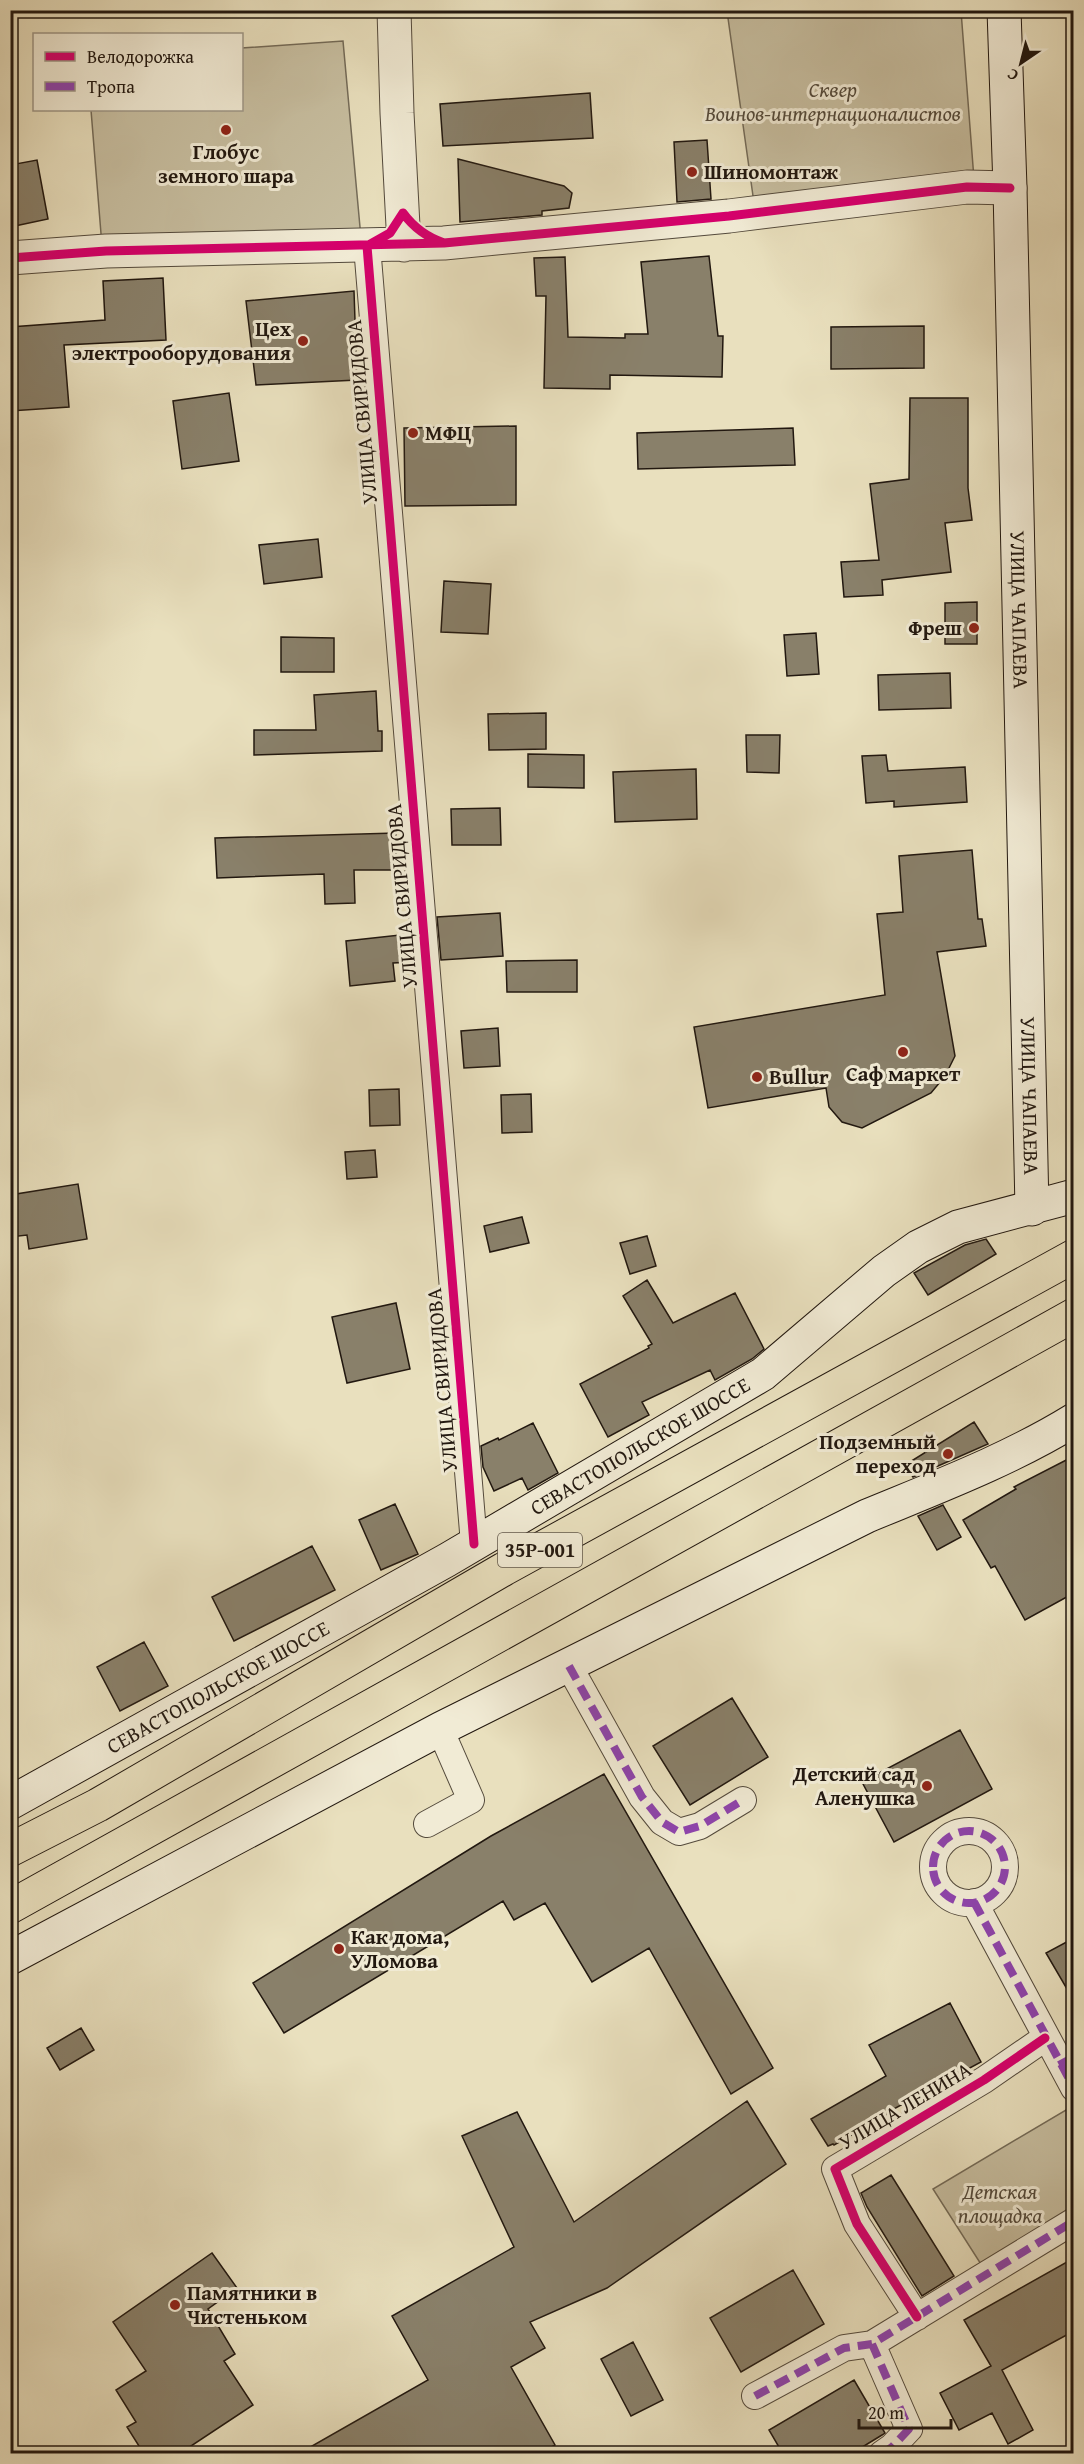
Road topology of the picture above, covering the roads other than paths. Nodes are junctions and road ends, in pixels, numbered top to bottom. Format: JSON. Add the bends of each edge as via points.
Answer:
{"nodes":[{"id":1,"x":394,"y":10,"type":"edge"},
{"id":2,"x":1004,"y":10,"type":"edge"},
{"id":3,"x":1010,"y":188,"type":"junction"},
{"id":4,"x":403,"y":213,"type":"junction"},
{"id":5,"x":444,"y":243,"type":"junction"},
{"id":6,"x":334,"y":244,"type":"junction"},
{"id":7,"x":404,"y":245,"type":"junction"},
{"id":8,"x":367,"y":246,"type":"junction"},
{"id":9,"x":10,"y":258,"type":"edge"},
{"id":10,"x":370,"y":280,"type":"junction"},
{"id":11,"x":1038,"y":1202,"type":"edge"},
{"id":12,"x":1074,"y":1256,"type":"edge"},
{"id":13,"x":1074,"y":1315,"type":"edge"},
{"id":14,"x":1074,"y":1420,"type":"edge"},
{"id":15,"x":474,"y":1544,"type":"junction"},
{"id":16,"x":569,"y":1666,"type":"junction"},
{"id":17,"x":440,"y":1729,"type":"junction"},
{"id":18,"x":743,"y":1800,"type":"dead end"},
{"id":19,"x":10,"y":1803,"type":"edge"},
{"id":20,"x":427,"y":1824,"type":"dead end"},
{"id":21,"x":10,"y":1850,"type":"edge"},
{"id":22,"x":974,"y":1902,"type":"dead end"},
{"id":23,"x":10,"y":1907,"type":"edge"},
{"id":24,"x":10,"y":1958,"type":"edge"},
{"id":25,"x":1045,"y":2038,"type":"junction"},
{"id":26,"x":1066,"y":2061,"type":"edge"},
{"id":27,"x":1074,"y":2088,"type":"edge"},
{"id":28,"x":1074,"y":2221,"type":"edge"},
{"id":29,"x":917,"y":2317,"type":"junction"},
{"id":30,"x":872,"y":2344,"type":"junction"},
{"id":31,"x":755,"y":2396,"type":"dead end"},
{"id":32,"x":882,"y":2454,"type":"edge"}],
"edges":[{"from":1,"to":4,"type":"main road"},
{"from":2,"to":3,"type":"main road","name":"УЛИЦА ЧАПАЕВА"},
{"from":3,"to":5,"type":"main road","via":[[967,187],[729,216]]},
{"from":3,"to":11,"type":"main road","name":"УЛИЦА ЧАПАЕВА"},
{"from":4,"to":5,"type":"main road","via":[[428,238]]},
{"from":4,"to":7,"type":"main road"},
{"from":4,"to":8,"type":"main road","via":[[390,233]]},
{"from":5,"to":7,"type":"main road"},
{"from":6,"to":8,"type":"main road"},
{"from":6,"to":9,"type":"main road"},
{"from":6,"to":10,"type":"street","via":[[355,258]]},
{"from":7,"to":8,"type":"main road"},
{"from":7,"to":10,"type":"street","via":[[383,257]]},
{"from":8,"to":10,"type":"street","name":"УЛИЦА СВИРИДОВА"},
{"from":10,"to":15,"type":"street","name":"УЛИЦА СВИРИДОВА"},
{"from":11,"to":15,"type":"main road","name":"СЕВАСТОПОЛЬСКОЕ ШОССЕ","via":[[958,1227],[918,1247],[862,1288],[763,1374]]},
{"from":12,"to":21,"type":"main road","number":"35Р-001","via":[[504,1569],[98,1804]]},
{"from":13,"to":23,"type":"main road","number":"35Р-001"},
{"from":14,"to":16,"type":"main road","via":[[937,1489],[867,1516]]},
{"from":15,"to":19,"type":"main road","name":"СЕВАСТОПОЛЬСКОЕ ШОССЕ"},
{"from":16,"to":17,"type":"main road"},
{"from":16,"to":18,"type":"street","via":[[642,1797],[662,1822],[679,1832],[700,1826]]},
{"from":17,"to":20,"type":"street","via":[[471,1800]]},
{"from":17,"to":24,"type":"main road"},
{"from":22,"to":25,"type":"street"},
{"from":25,"to":26,"type":"street"},
{"from":25,"to":29,"type":"street","name":"УЛИЦА ЛЕНИНА","via":[[984,2080],[835,2169],[857,2224]]},
{"from":26,"to":27,"type":"street"},
{"from":28,"to":29,"type":"street"},
{"from":29,"to":30,"type":"street"},
{"from":30,"to":31,"type":"street","via":[[844,2348]]},
{"from":30,"to":32,"type":"street","via":[[909,2429]]}]}
